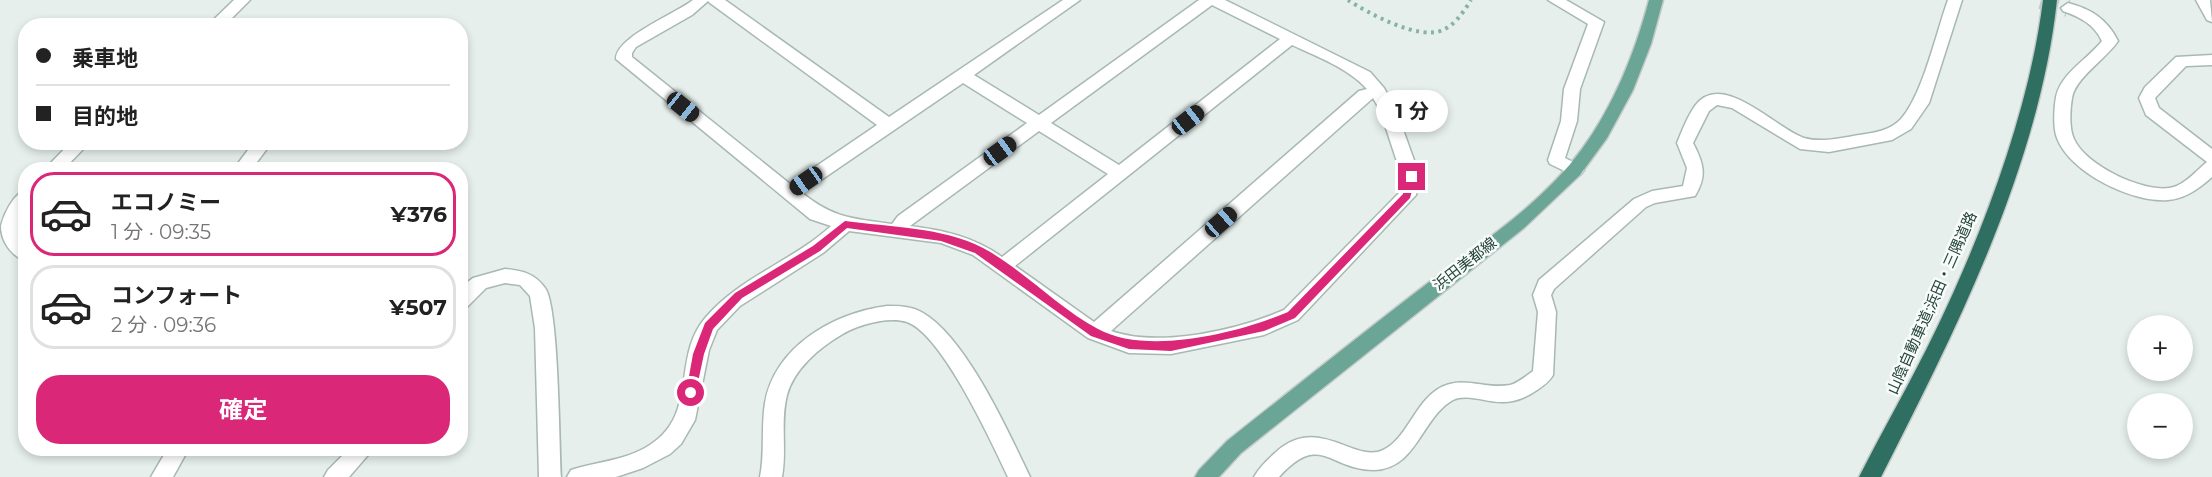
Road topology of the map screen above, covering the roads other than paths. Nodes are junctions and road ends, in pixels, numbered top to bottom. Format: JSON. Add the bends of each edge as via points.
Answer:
{"nodes":[{"id":1,"x":243,"y":0,"type":"edge"},
{"id":2,"x":702,"y":0,"type":"edge"},
{"id":3,"x":715,"y":0,"type":"edge"},
{"id":4,"x":1073,"y":0,"type":"edge"},
{"id":5,"x":1211,"y":0,"type":"edge"},
{"id":6,"x":1555,"y":0,"type":"edge"},
{"id":7,"x":1656,"y":0,"type":"edge"},
{"id":8,"x":1955,"y":0,"type":"edge"},
{"id":9,"x":2050,"y":0,"type":"edge"},
{"id":10,"x":2203,"y":0,"type":"edge"},
{"id":11,"x":2068,"y":8,"type":"tunnel mouth"},
{"id":12,"x":2212,"y":17,"type":"edge"},
{"id":13,"x":223,"y":18,"type":"edge"},
{"id":14,"x":1291,"y":38,"type":"junction"},
{"id":15,"x":2212,"y":60,"type":"edge"},
{"id":16,"x":962,"y":75,"type":"junction"},
{"id":17,"x":1378,"y":92,"type":"junction"},
{"id":18,"x":1038,"y":122,"type":"junction"},
{"id":19,"x":889,"y":125,"type":"junction"},
{"id":20,"x":73,"y":150,"type":"edge"},
{"id":21,"x":257,"y":150,"type":"edge"},
{"id":22,"x":2212,"y":158,"type":"edge"},
{"id":23,"x":61,"y":162,"type":"edge"},
{"id":24,"x":248,"y":162,"type":"edge"},
{"id":25,"x":2212,"y":167,"type":"edge"},
{"id":26,"x":1575,"y":170,"type":"junction"},
{"id":27,"x":1120,"y":174,"type":"junction"},
{"id":28,"x":789,"y":193,"type":"junction"},
{"id":29,"x":18,"y":206,"type":"edge"},
{"id":30,"x":845,"y":224,"type":"junction"},
{"id":31,"x":897,"y":230,"type":"junction"},
{"id":32,"x":18,"y":248,"type":"edge"},
{"id":33,"x":1002,"y":267,"type":"junction"},
{"id":34,"x":468,"y":293,"type":"edge"},
{"id":35,"x":1095,"y":333,"type":"junction"},
{"id":36,"x":174,"y":456,"type":"edge"},
{"id":37,"x":356,"y":456,"type":"edge"},
{"id":38,"x":162,"y":477,"type":"edge"},
{"id":39,"x":335,"y":477,"type":"edge"},
{"id":40,"x":550,"y":477,"type":"edge"},
{"id":41,"x":578,"y":477,"type":"edge"},
{"id":42,"x":771,"y":477,"type":"edge"},
{"id":43,"x":1019,"y":477,"type":"edge"},
{"id":44,"x":1206,"y":477,"type":"edge"},
{"id":45,"x":1265,"y":477,"type":"edge"},
{"id":46,"x":1870,"y":477,"type":"edge"}],
"edges":[{"from":1,"to":13,"type":"street"},
{"from":2,"to":28,"type":"street","via":[[631,44],[624,59]]},
{"from":3,"to":19,"type":"street"},
{"from":4,"to":16,"type":"street"},
{"from":5,"to":14,"type":"street"},
{"from":5,"to":18,"type":"street"},
{"from":6,"to":26,"type":"street","via":[[1596,22],[1572,89],[1569,121],[1556,160]]},
{"from":7,"to":26,"type":"main road","name":"浜田美都線","via":[[1651,27],[1628,81],[1595,143]]},
{"from":8,"to":45,"type":"street","via":[[1921,103],[1905,125],[1886,136],[1829,146],[1800,143],[1737,104],[1714,99],[1702,108],[1685,143],[1698,170],[1697,181],[1689,192],[1652,197],[1640,203],[1546,285],[1542,296],[1547,312],[1543,375],[1531,385],[1510,393],[1456,390],[1445,395],[1425,412],[1401,449],[1384,460],[1364,461],[1314,445],[1295,450]]},
{"from":9,"to":46,"type":"highway","name":"山陰自動車道;浜田・三隅道路","via":[[2026,116],[1988,231],[1935,351]]},
{"from":10,"to":12,"type":"street"},
{"from":11,"to":25,"type":"street","via":[[2095,19],[2110,41],[2104,52],[2072,81],[2064,96],[2064,138],[2073,150],[2099,174],[2156,195],[2184,189]]},
{"from":14,"to":17,"type":"street","via":[[1350,67]]},
{"from":14,"to":27,"type":"street"},
{"from":15,"to":22,"type":"street","via":[[2182,61],[2147,98],[2152,111]]},
{"from":16,"to":18,"type":"street"},
{"from":16,"to":19,"type":"street"},
{"from":17,"to":35,"type":"street","via":[[1365,95]]},
{"from":17,"to":35,"type":"street","via":[[1408,162],[1412,177],[1407,195],[1291,315],[1264,327],[1171,346],[1129,345]]},
{"from":18,"to":27,"type":"street"},
{"from":18,"to":31,"type":"street"},
{"from":19,"to":28,"type":"street"},
{"from":20,"to":23,"type":"street"},
{"from":21,"to":24,"type":"street"},
{"from":26,"to":44,"type":"main road","name":"浜田美都線","via":[[1526,216],[1234,447]]},
{"from":27,"to":33,"type":"street"},
{"from":28,"to":30,"type":"street","via":[[816,214]]},
{"from":29,"to":32,"type":"street","via":[[11,215],[7,235]]},
{"from":30,"to":31,"type":"street"},
{"from":30,"to":41,"type":"street","via":[[816,248],[739,296],[709,326],[698,354],[688,412],[671,441],[638,460]]},
{"from":31,"to":33,"type":"street","via":[[942,237],[979,250]]},
{"from":33,"to":35,"type":"street"},
{"from":34,"to":40,"type":"street","via":[[480,283],[505,276],[525,279],[539,293]]},
{"from":36,"to":38,"type":"street"},
{"from":37,"to":39,"type":"street"},
{"from":42,"to":43,"type":"street","via":[[777,395],[791,369],[816,340],[846,322],[882,314],[914,316],[940,339],[993,422]]}]}
